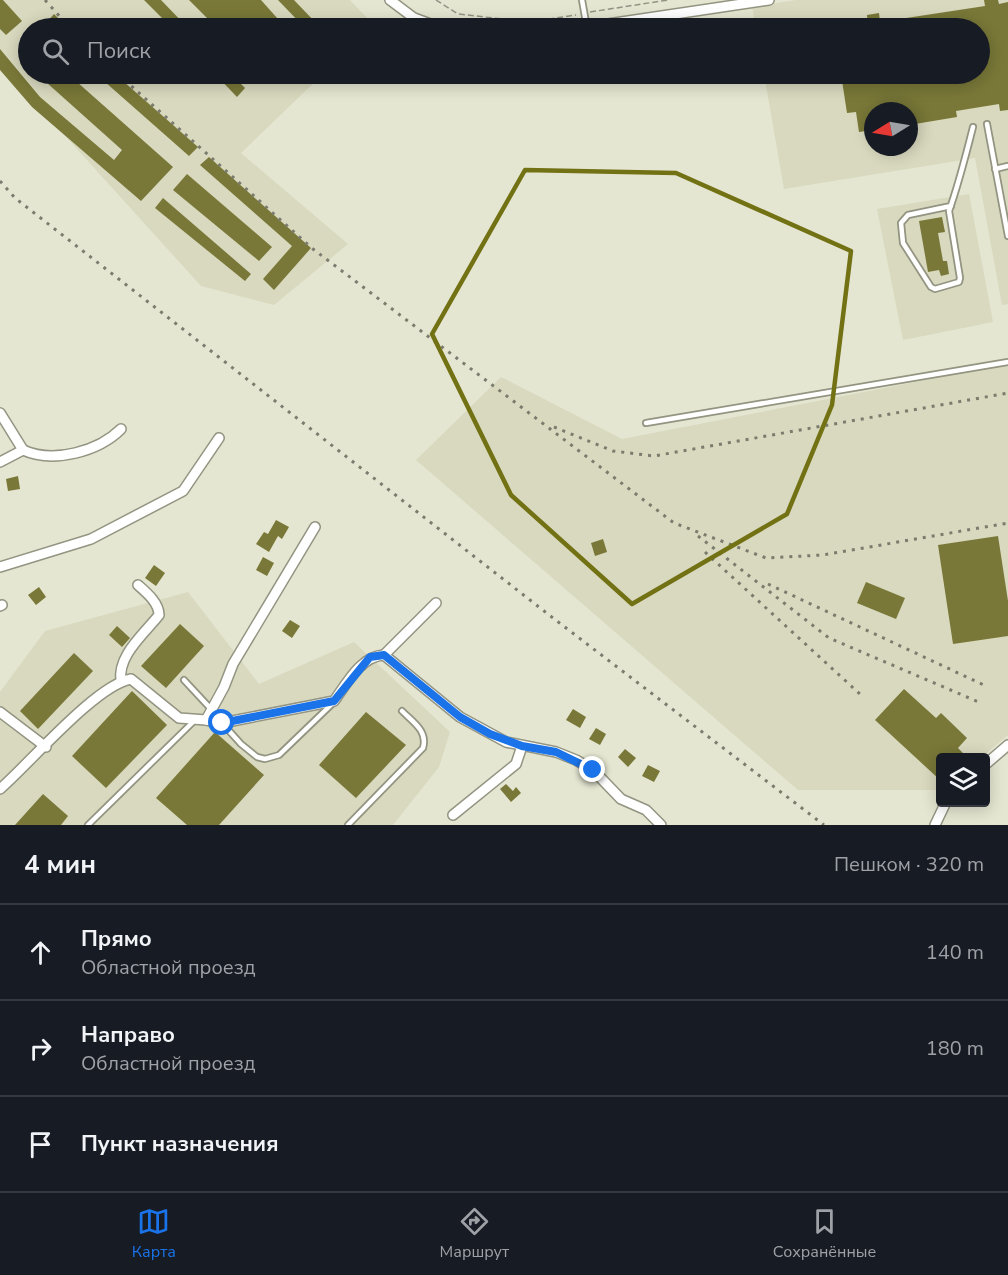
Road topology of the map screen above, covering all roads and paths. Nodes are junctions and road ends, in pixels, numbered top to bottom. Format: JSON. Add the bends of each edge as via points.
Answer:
{"nodes":[{"id":1,"x":390,"y":0,"type":"edge"},
{"id":2,"x":436,"y":0,"type":"edge"},
{"id":3,"x":582,"y":0,"type":"edge"},
{"id":4,"x":668,"y":0,"type":"edge"},
{"id":5,"x":769,"y":0,"type":"edge"},
{"id":6,"x":585,"y":13,"type":"junction"},
{"id":7,"x":414,"y":18,"type":"edge"},
{"id":8,"x":494,"y":18,"type":"edge"},
{"id":9,"x":554,"y":18,"type":"edge"},
{"id":10,"x":586,"y":18,"type":"edge"},
{"id":11,"x":652,"y":18,"type":"edge"},
{"id":12,"x":987,"y":124,"type":"dead end"},
{"id":13,"x":973,"y":127,"type":"dead end"},
{"id":14,"x":1008,"y":166,"type":"edge"},
{"id":15,"x":995,"y":169,"type":"junction"},
{"id":16,"x":951,"y":206,"type":"junction"},
{"id":17,"x":1008,"y":236,"type":"edge"},
{"id":18,"x":1008,"y":362,"type":"edge"},
{"id":19,"x":0,"y":413,"type":"edge"},
{"id":20,"x":646,"y":423,"type":"dead end"},
{"id":21,"x":121,"y":429,"type":"dead end"},
{"id":22,"x":219,"y":438,"type":"dead end"},
{"id":23,"x":23,"y":450,"type":"junction"},
{"id":24,"x":0,"y":462,"type":"edge"},
{"id":25,"x":315,"y":527,"type":"dead end"},
{"id":26,"x":0,"y":567,"type":"edge"},
{"id":27,"x":138,"y":585,"type":"dead end"},
{"id":28,"x":436,"y":603,"type":"dead end"},
{"id":29,"x":384,"y":655,"type":"junction"},
{"id":30,"x":184,"y":680,"type":"dead end"},
{"id":31,"x":122,"y":681,"type":"junction"},
{"id":32,"x":334,"y":701,"type":"junction"},
{"id":33,"x":213,"y":711,"type":"junction"},
{"id":34,"x":402,"y":711,"type":"dead end"},
{"id":35,"x":0,"y":712,"type":"edge"},
{"id":36,"x":195,"y":720,"type":"junction"},
{"id":37,"x":206,"y":720,"type":"junction"},
{"id":38,"x":222,"y":723,"type":"junction"},
{"id":39,"x":1008,"y":745,"type":"edge"},
{"id":40,"x":522,"y":746,"type":"junction"},
{"id":41,"x":46,"y":747,"type":"junction"},
{"id":42,"x":990,"y":761,"type":"edge"},
{"id":43,"x":0,"y":789,"type":"edge"},
{"id":44,"x":944,"y":807,"type":"edge"},
{"id":45,"x":453,"y":815,"type":"dead end"},
{"id":46,"x":88,"y":825,"type":"edge"},
{"id":47,"x":348,"y":825,"type":"edge"},
{"id":48,"x":661,"y":825,"type":"edge"},
{"id":49,"x":935,"y":825,"type":"edge"}],
"edges":[{"from":1,"to":7,"type":"street"},
{"from":2,"to":8,"type":"path","via":[[458,14]]},
{"from":3,"to":6,"type":"lane"},
{"from":4,"to":6,"type":"path"},
{"from":5,"to":11,"type":"street"},
{"from":6,"to":9,"type":"path"},
{"from":6,"to":10,"type":"lane"},
{"from":12,"to":15,"type":"lane"},
{"from":13,"to":16,"type":"lane"},
{"from":14,"to":15,"type":"lane"},
{"from":15,"to":17,"type":"lane"},
{"from":16,"to":16,"type":"lane","via":[[960,278],[959,282],[935,289],[903,243],[901,224],[908,215]]},
{"from":18,"to":20,"type":"lane"},
{"from":19,"to":23,"type":"street"},
{"from":21,"to":23,"type":"street","via":[[109,441],[90,449],[39,456]]},
{"from":22,"to":26,"type":"street","via":[[183,491],[91,539]]},
{"from":23,"to":24,"type":"street"},
{"from":25,"to":33,"type":"street","via":[[233,664]]},
{"from":27,"to":31,"type":"street","via":[[160,610],[122,661]]},
{"from":28,"to":29,"type":"street"},
{"from":29,"to":32,"type":"street","via":[[370,657]]},
{"from":29,"to":40,"type":"street","via":[[460,717]]},
{"from":30,"to":33,"type":"lane"},
{"from":31,"to":36,"type":"street","via":[[131,679],[179,718]]},
{"from":31,"to":41,"type":"street","via":[[86,707]]},
{"from":32,"to":38,"type":"street"},
{"from":32,"to":38,"type":"lane","via":[[279,755],[265,759],[241,744]]},
{"from":33,"to":37,"type":"street"},
{"from":34,"to":47,"type":"lane","via":[[422,731],[423,748]]},
{"from":35,"to":41,"type":"street"},
{"from":36,"to":37,"type":"street"},
{"from":36,"to":46,"type":"lane"},
{"from":37,"to":38,"type":"street"},
{"from":39,"to":42,"type":"street"},
{"from":40,"to":45,"type":"street","via":[[516,764]]},
{"from":40,"to":48,"type":"street","via":[[576,760],[593,770],[621,799],[646,810]]},
{"from":41,"to":43,"type":"street"},
{"from":44,"to":49,"type":"street"}]}
